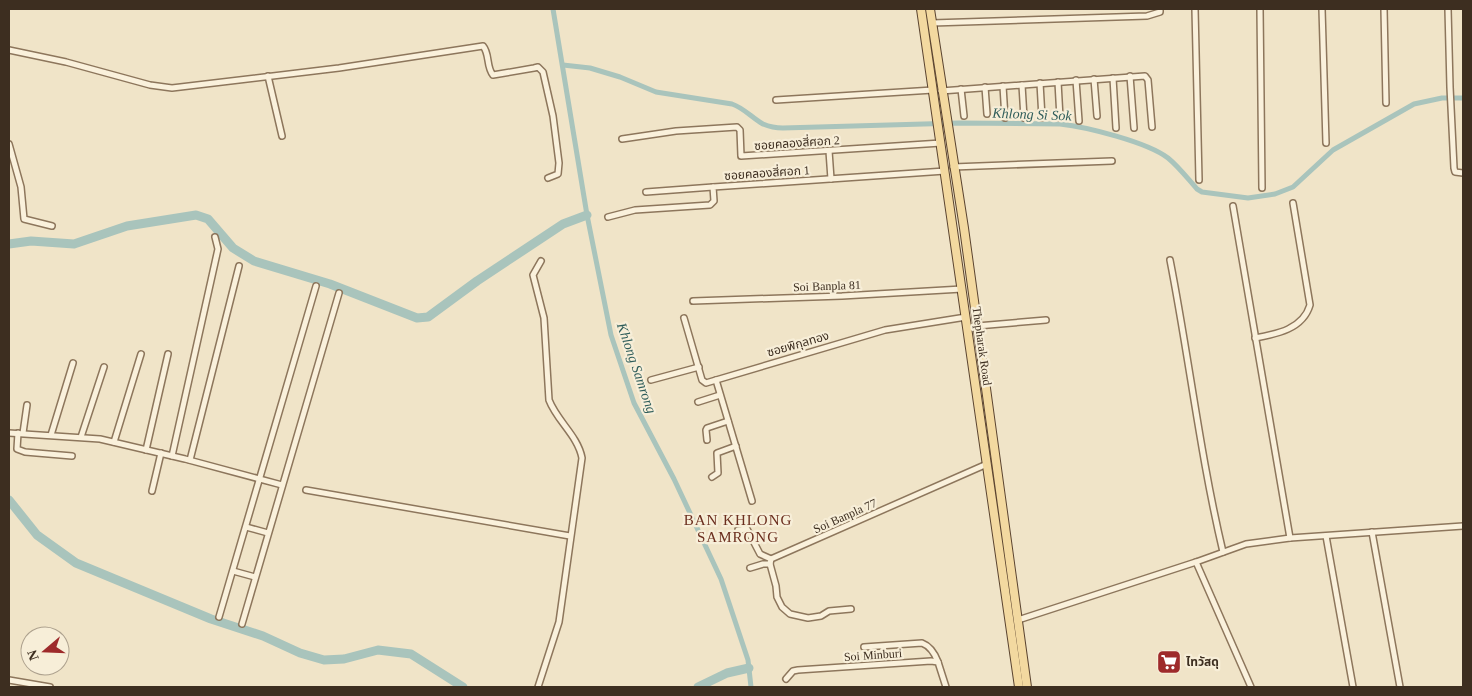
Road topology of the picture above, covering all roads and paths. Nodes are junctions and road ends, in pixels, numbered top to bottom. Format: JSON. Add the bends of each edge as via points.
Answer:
{"nodes":[{"id":1,"x":921,"y":9,"type":"edge"},
{"id":2,"x":930,"y":9,"type":"edge"},
{"id":3,"x":1160,"y":9,"type":"edge"},
{"id":4,"x":1195,"y":9,"type":"edge"},
{"id":5,"x":1260,"y":9,"type":"edge"},
{"id":6,"x":1322,"y":9,"type":"edge"},
{"id":7,"x":1384,"y":9,"type":"edge"},
{"id":8,"x":1448,"y":9,"type":"edge"},
{"id":9,"x":932,"y":23,"type":"junction"},
{"id":10,"x":9,"y":50,"type":"edge"},
{"id":11,"x":268,"y":76,"type":"junction"},
{"id":12,"x":1130,"y":76,"type":"junction"},
{"id":13,"x":1113,"y":78,"type":"junction"},
{"id":14,"x":1094,"y":79,"type":"junction"},
{"id":15,"x":1076,"y":80,"type":"junction"},
{"id":16,"x":1058,"y":82,"type":"junction"},
{"id":17,"x":1040,"y":83,"type":"junction"},
{"id":18,"x":1022,"y":84,"type":"junction"},
{"id":19,"x":1003,"y":86,"type":"junction"},
{"id":20,"x":985,"y":87,"type":"junction"},
{"id":21,"x":962,"y":89,"type":"junction"},
{"id":22,"x":937,"y":90,"type":"junction"},
{"id":23,"x":776,"y":100,"type":"dead end"},
{"id":24,"x":1386,"y":103,"type":"dead end"},
{"id":25,"x":987,"y":114,"type":"dead end"},
{"id":26,"x":964,"y":116,"type":"dead end"},
{"id":27,"x":1097,"y":116,"type":"dead end"},
{"id":28,"x":1005,"y":118,"type":"dead end"},
{"id":29,"x":1024,"y":118,"type":"dead end"},
{"id":30,"x":1042,"y":118,"type":"dead end"},
{"id":31,"x":1060,"y":118,"type":"dead end"},
{"id":32,"x":1079,"y":120,"type":"dead end"},
{"id":33,"x":1152,"y":127,"type":"dead end"},
{"id":34,"x":1116,"y":128,"type":"dead end"},
{"id":35,"x":1134,"y":128,"type":"dead end"},
{"id":36,"x":944,"y":134,"type":"junction"},
{"id":37,"x":282,"y":136,"type":"dead end"},
{"id":38,"x":622,"y":139,"type":"dead end"},
{"id":39,"x":941,"y":143,"type":"junction"},
{"id":40,"x":1326,"y":143,"type":"dead end"},
{"id":41,"x":9,"y":144,"type":"edge"},
{"id":42,"x":829,"y":151,"type":"junction"},
{"id":43,"x":1112,"y":161,"type":"dead end"},
{"id":44,"x":953,"y":167,"type":"junction"},
{"id":45,"x":945,"y":171,"type":"junction"},
{"id":46,"x":1463,"y":173,"type":"edge"},
{"id":47,"x":548,"y":178,"type":"dead end"},
{"id":48,"x":831,"y":179,"type":"junction"},
{"id":49,"x":1199,"y":180,"type":"dead end"},
{"id":50,"x":713,"y":187,"type":"junction"},
{"id":51,"x":1262,"y":188,"type":"dead end"},
{"id":52,"x":646,"y":192,"type":"dead end"},
{"id":53,"x":1293,"y":203,"type":"dead end"},
{"id":54,"x":1233,"y":206,"type":"dead end"},
{"id":55,"x":608,"y":217,"type":"dead end"},
{"id":56,"x":52,"y":226,"type":"dead end"},
{"id":57,"x":215,"y":238,"type":"dead end"},
{"id":58,"x":1170,"y":260,"type":"dead end"},
{"id":59,"x":541,"y":261,"type":"dead end"},
{"id":60,"x":239,"y":266,"type":"dead end"},
{"id":61,"x":316,"y":286,"type":"dead end"},
{"id":62,"x":962,"y":289,"type":"junction"},
{"id":63,"x":338,"y":293,"type":"dead end"},
{"id":64,"x":693,"y":301,"type":"dead end"},
{"id":65,"x":966,"y":317,"type":"junction"},
{"id":66,"x":684,"y":318,"type":"dead end"},
{"id":67,"x":1046,"y":320,"type":"dead end"},
{"id":68,"x":977,"y":326,"type":"junction"},
{"id":69,"x":1255,"y":338,"type":"junction"},
{"id":70,"x":141,"y":354,"type":"dead end"},
{"id":71,"x":168,"y":354,"type":"dead end"},
{"id":72,"x":73,"y":363,"type":"dead end"},
{"id":73,"x":699,"y":367,"type":"junction"},
{"id":74,"x":104,"y":368,"type":"dead end"},
{"id":75,"x":651,"y":380,"type":"dead end"},
{"id":76,"x":716,"y":380,"type":"junction"},
{"id":77,"x":720,"y":396,"type":"junction"},
{"id":78,"x":698,"y":402,"type":"dead end"},
{"id":79,"x":27,"y":405,"type":"dead end"},
{"id":80,"x":728,"y":421,"type":"junction"},
{"id":81,"x":991,"y":422,"type":"junction"},
{"id":82,"x":982,"y":425,"type":"junction"},
{"id":83,"x":21,"y":432,"type":"junction"},
{"id":84,"x":9,"y":433,"type":"edge"},
{"id":85,"x":51,"y":434,"type":"junction"},
{"id":86,"x":81,"y":437,"type":"junction"},
{"id":87,"x":707,"y":440,"type":"dead end"},
{"id":88,"x":114,"y":442,"type":"junction"},
{"id":89,"x":736,"y":446,"type":"junction"},
{"id":90,"x":9,"y":449,"type":"edge"},
{"id":91,"x":17,"y":449,"type":"junction"},
{"id":92,"x":146,"y":450,"type":"junction"},
{"id":93,"x":161,"y":454,"type":"junction"},
{"id":94,"x":72,"y":456,"type":"dead end"},
{"id":95,"x":172,"y":456,"type":"junction"},
{"id":96,"x":190,"y":460,"type":"junction"},
{"id":97,"x":987,"y":464,"type":"junction"},
{"id":98,"x":712,"y":477,"type":"dead end"},
{"id":99,"x":260,"y":480,"type":"junction"},
{"id":100,"x":282,"y":485,"type":"junction"},
{"id":101,"x":306,"y":490,"type":"dead end"},
{"id":102,"x":152,"y":491,"type":"dead end"},
{"id":103,"x":752,"y":501,"type":"dead end"},
{"id":104,"x":1463,"y":526,"type":"edge"},
{"id":105,"x":246,"y":527,"type":"junction"},
{"id":106,"x":738,"y":530,"type":"dead end"},
{"id":107,"x":1372,"y":532,"type":"junction"},
{"id":108,"x":268,"y":533,"type":"junction"},
{"id":109,"x":570,"y":536,"type":"junction"},
{"id":110,"x":1326,"y":536,"type":"junction"},
{"id":111,"x":1290,"y":538,"type":"junction"},
{"id":112,"x":1223,"y":552,"type":"junction"},
{"id":113,"x":770,"y":562,"type":"junction"},
{"id":114,"x":1196,"y":562,"type":"junction"},
{"id":115,"x":750,"y":568,"type":"dead end"},
{"id":116,"x":233,"y":571,"type":"junction"},
{"id":117,"x":255,"y":577,"type":"junction"},
{"id":118,"x":851,"y":609,"type":"dead end"},
{"id":119,"x":219,"y":617,"type":"dead end"},
{"id":120,"x":1018,"y":620,"type":"junction"},
{"id":121,"x":242,"y":624,"type":"dead end"},
{"id":122,"x":864,"y":647,"type":"dead end"},
{"id":123,"x":938,"y":662,"type":"junction"},
{"id":124,"x":786,"y":679,"type":"dead end"},
{"id":125,"x":9,"y":680,"type":"edge"},
{"id":126,"x":50,"y":687,"type":"edge"},
{"id":127,"x":538,"y":687,"type":"edge"},
{"id":128,"x":946,"y":687,"type":"edge"},
{"id":129,"x":1019,"y":687,"type":"edge"},
{"id":130,"x":1027,"y":687,"type":"edge"},
{"id":131,"x":1250,"y":687,"type":"edge"},
{"id":132,"x":1353,"y":687,"type":"edge"},
{"id":133,"x":1400,"y":687,"type":"edge"}],
"edges":[{"from":1,"to":22,"type":"main road","name":"Thepharak Road"},
{"from":2,"to":9,"type":"main road","name":"Thepharak Road"},
{"from":3,"to":9,"type":"street","via":[[1156,14],[1139,16]]},
{"from":4,"to":49,"type":"street"},
{"from":5,"to":51,"type":"street"},
{"from":6,"to":40,"type":"street"},
{"from":7,"to":24,"type":"street"},
{"from":8,"to":46,"type":"street","via":[[1454,168],[1455,172]]},
{"from":9,"to":22,"type":"main road","name":"Thepharak Road"},
{"from":10,"to":11,"type":"street","via":[[163,87]]},
{"from":11,"to":37,"type":"street"},
{"from":11,"to":47,"type":"street","via":[[483,46],[493,75],[534,68],[543,72],[553,116],[558,163],[558,174]]},
{"from":12,"to":13,"type":"street"},
{"from":12,"to":33,"type":"street","via":[[1145,76],[1148,80]]},
{"from":12,"to":35,"type":"street"},
{"from":13,"to":14,"type":"street"},
{"from":13,"to":34,"type":"street"},
{"from":14,"to":15,"type":"street"},
{"from":14,"to":27,"type":"street"},
{"from":15,"to":16,"type":"street"},
{"from":15,"to":32,"type":"street"},
{"from":16,"to":17,"type":"street"},
{"from":16,"to":31,"type":"street"},
{"from":17,"to":18,"type":"street"},
{"from":17,"to":30,"type":"street"},
{"from":18,"to":19,"type":"street"},
{"from":18,"to":29,"type":"street"},
{"from":19,"to":20,"type":"street"},
{"from":19,"to":28,"type":"street"},
{"from":20,"to":21,"type":"street"},
{"from":20,"to":25,"type":"street"},
{"from":21,"to":22,"type":"street"},
{"from":21,"to":26,"type":"street"},
{"from":22,"to":23,"type":"street"},
{"from":22,"to":36,"type":"main road","name":"Thepharak Road"},
{"from":36,"to":39,"type":"main road","name":"Thepharak Road"},
{"from":36,"to":44,"type":"main road","name":"Thepharak Road"},
{"from":38,"to":42,"type":"street","name":"ซอยคลองสี่ศอก 2","via":[[676,131],[737,128],[740,130],[741,156]]},
{"from":39,"to":42,"type":"street","name":"ซอยคลองสี่ศอก 2"},
{"from":39,"to":45,"type":"main road","name":"Thepharak Road"},
{"from":41,"to":56,"type":"street","via":[[21,187],[24,219]]},
{"from":42,"to":48,"type":"street"},
{"from":43,"to":44,"type":"street"},
{"from":44,"to":68,"type":"main road","name":"Thepharak Road"},
{"from":45,"to":48,"type":"street","name":"ซอยคลองสี่ศอก 1"},
{"from":45,"to":62,"type":"main road","name":"Thepharak Road"},
{"from":48,"to":50,"type":"street","name":"ซอยคลองสี่ศอก 1"},
{"from":50,"to":52,"type":"street"},
{"from":50,"to":55,"type":"street","name":"ซอยคลองสี่ศอก 1","via":[[714,202],[710,205],[635,210]]},
{"from":53,"to":69,"type":"street","via":[[1310,305],[1308,312],[1293,326]]},
{"from":54,"to":69,"type":"street"},
{"from":57,"to":95,"type":"street","via":[[218,249]]},
{"from":58,"to":112,"type":"street"},
{"from":59,"to":109,"type":"street","via":[[533,275],[544,318],[549,400],[582,458]]},
{"from":60,"to":96,"type":"street"},
{"from":61,"to":99,"type":"street"},
{"from":62,"to":64,"type":"street","name":"Soi Banpla 81"},
{"from":62,"to":65,"type":"main road","name":"Thepharak Road"},
{"from":63,"to":100,"type":"street"},
{"from":65,"to":76,"type":"street","name":"ซอยพิกุลทอง","via":[[885,330]]},
{"from":65,"to":82,"type":"main road","name":"Thepharak Road"},
{"from":66,"to":73,"type":"street"},
{"from":67,"to":68,"type":"street"},
{"from":68,"to":81,"type":"main road","name":"Thepharak Road"},
{"from":69,"to":111,"type":"street"},
{"from":70,"to":88,"type":"street"},
{"from":71,"to":92,"type":"street"},
{"from":72,"to":85,"type":"street"},
{"from":73,"to":75,"type":"street"},
{"from":73,"to":76,"type":"street","via":[[703,382]]},
{"from":74,"to":86,"type":"street"},
{"from":76,"to":77,"type":"street"},
{"from":77,"to":78,"type":"street"},
{"from":77,"to":80,"type":"street"},
{"from":79,"to":83,"type":"street"},
{"from":80,"to":87,"type":"street","via":[[707,428]]},
{"from":80,"to":89,"type":"street"},
{"from":81,"to":82,"type":"main road"},
{"from":81,"to":120,"type":"main road","name":"Thepharak Road"},
{"from":82,"to":97,"type":"main road","name":"Thepharak Road"},
{"from":83,"to":84,"type":"street"},
{"from":83,"to":85,"type":"street"},
{"from":83,"to":91,"type":"street"},
{"from":85,"to":86,"type":"street"},
{"from":86,"to":88,"type":"street"},
{"from":88,"to":92,"type":"street"},
{"from":89,"to":98,"type":"street","via":[[717,453],[718,473]]},
{"from":89,"to":103,"type":"street"},
{"from":90,"to":91,"type":"street"},
{"from":91,"to":94,"type":"street"},
{"from":92,"to":93,"type":"street"},
{"from":93,"to":95,"type":"street"},
{"from":93,"to":102,"type":"street"},
{"from":95,"to":96,"type":"street"},
{"from":96,"to":99,"type":"street"},
{"from":97,"to":113,"type":"street","name":"Soi Banpla 77"},
{"from":97,"to":129,"type":"main road","name":"Thepharak Road"},
{"from":99,"to":100,"type":"street"},
{"from":99,"to":105,"type":"street"},
{"from":100,"to":108,"type":"street"},
{"from":101,"to":109,"type":"street"},
{"from":104,"to":107,"type":"street"},
{"from":105,"to":108,"type":"street"},
{"from":105,"to":116,"type":"street"},
{"from":106,"to":113,"type":"street","via":[[747,529],[760,554]]},
{"from":107,"to":110,"type":"street"},
{"from":107,"to":133,"type":"street"},
{"from":108,"to":117,"type":"street"},
{"from":109,"to":127,"type":"street","via":[[559,622]]},
{"from":110,"to":111,"type":"street"},
{"from":110,"to":132,"type":"street"},
{"from":111,"to":112,"type":"street","via":[[1252,543]]},
{"from":112,"to":114,"type":"street"},
{"from":113,"to":115,"type":"street","name":"Soi Banpla 77"},
{"from":113,"to":118,"type":"street","via":[[777,597],[790,614],[816,618],[827,612]]},
{"from":114,"to":120,"type":"street"},
{"from":114,"to":131,"type":"street"},
{"from":116,"to":117,"type":"street"},
{"from":116,"to":119,"type":"street"},
{"from":117,"to":121,"type":"street"},
{"from":120,"to":130,"type":"main road","name":"Thepharak Road"},
{"from":122,"to":123,"type":"street","via":[[922,643],[931,649]]},
{"from":123,"to":124,"type":"street","name":"Soi Minburi","via":[[798,670]]},
{"from":123,"to":128,"type":"street"},
{"from":125,"to":126,"type":"street"}]}
